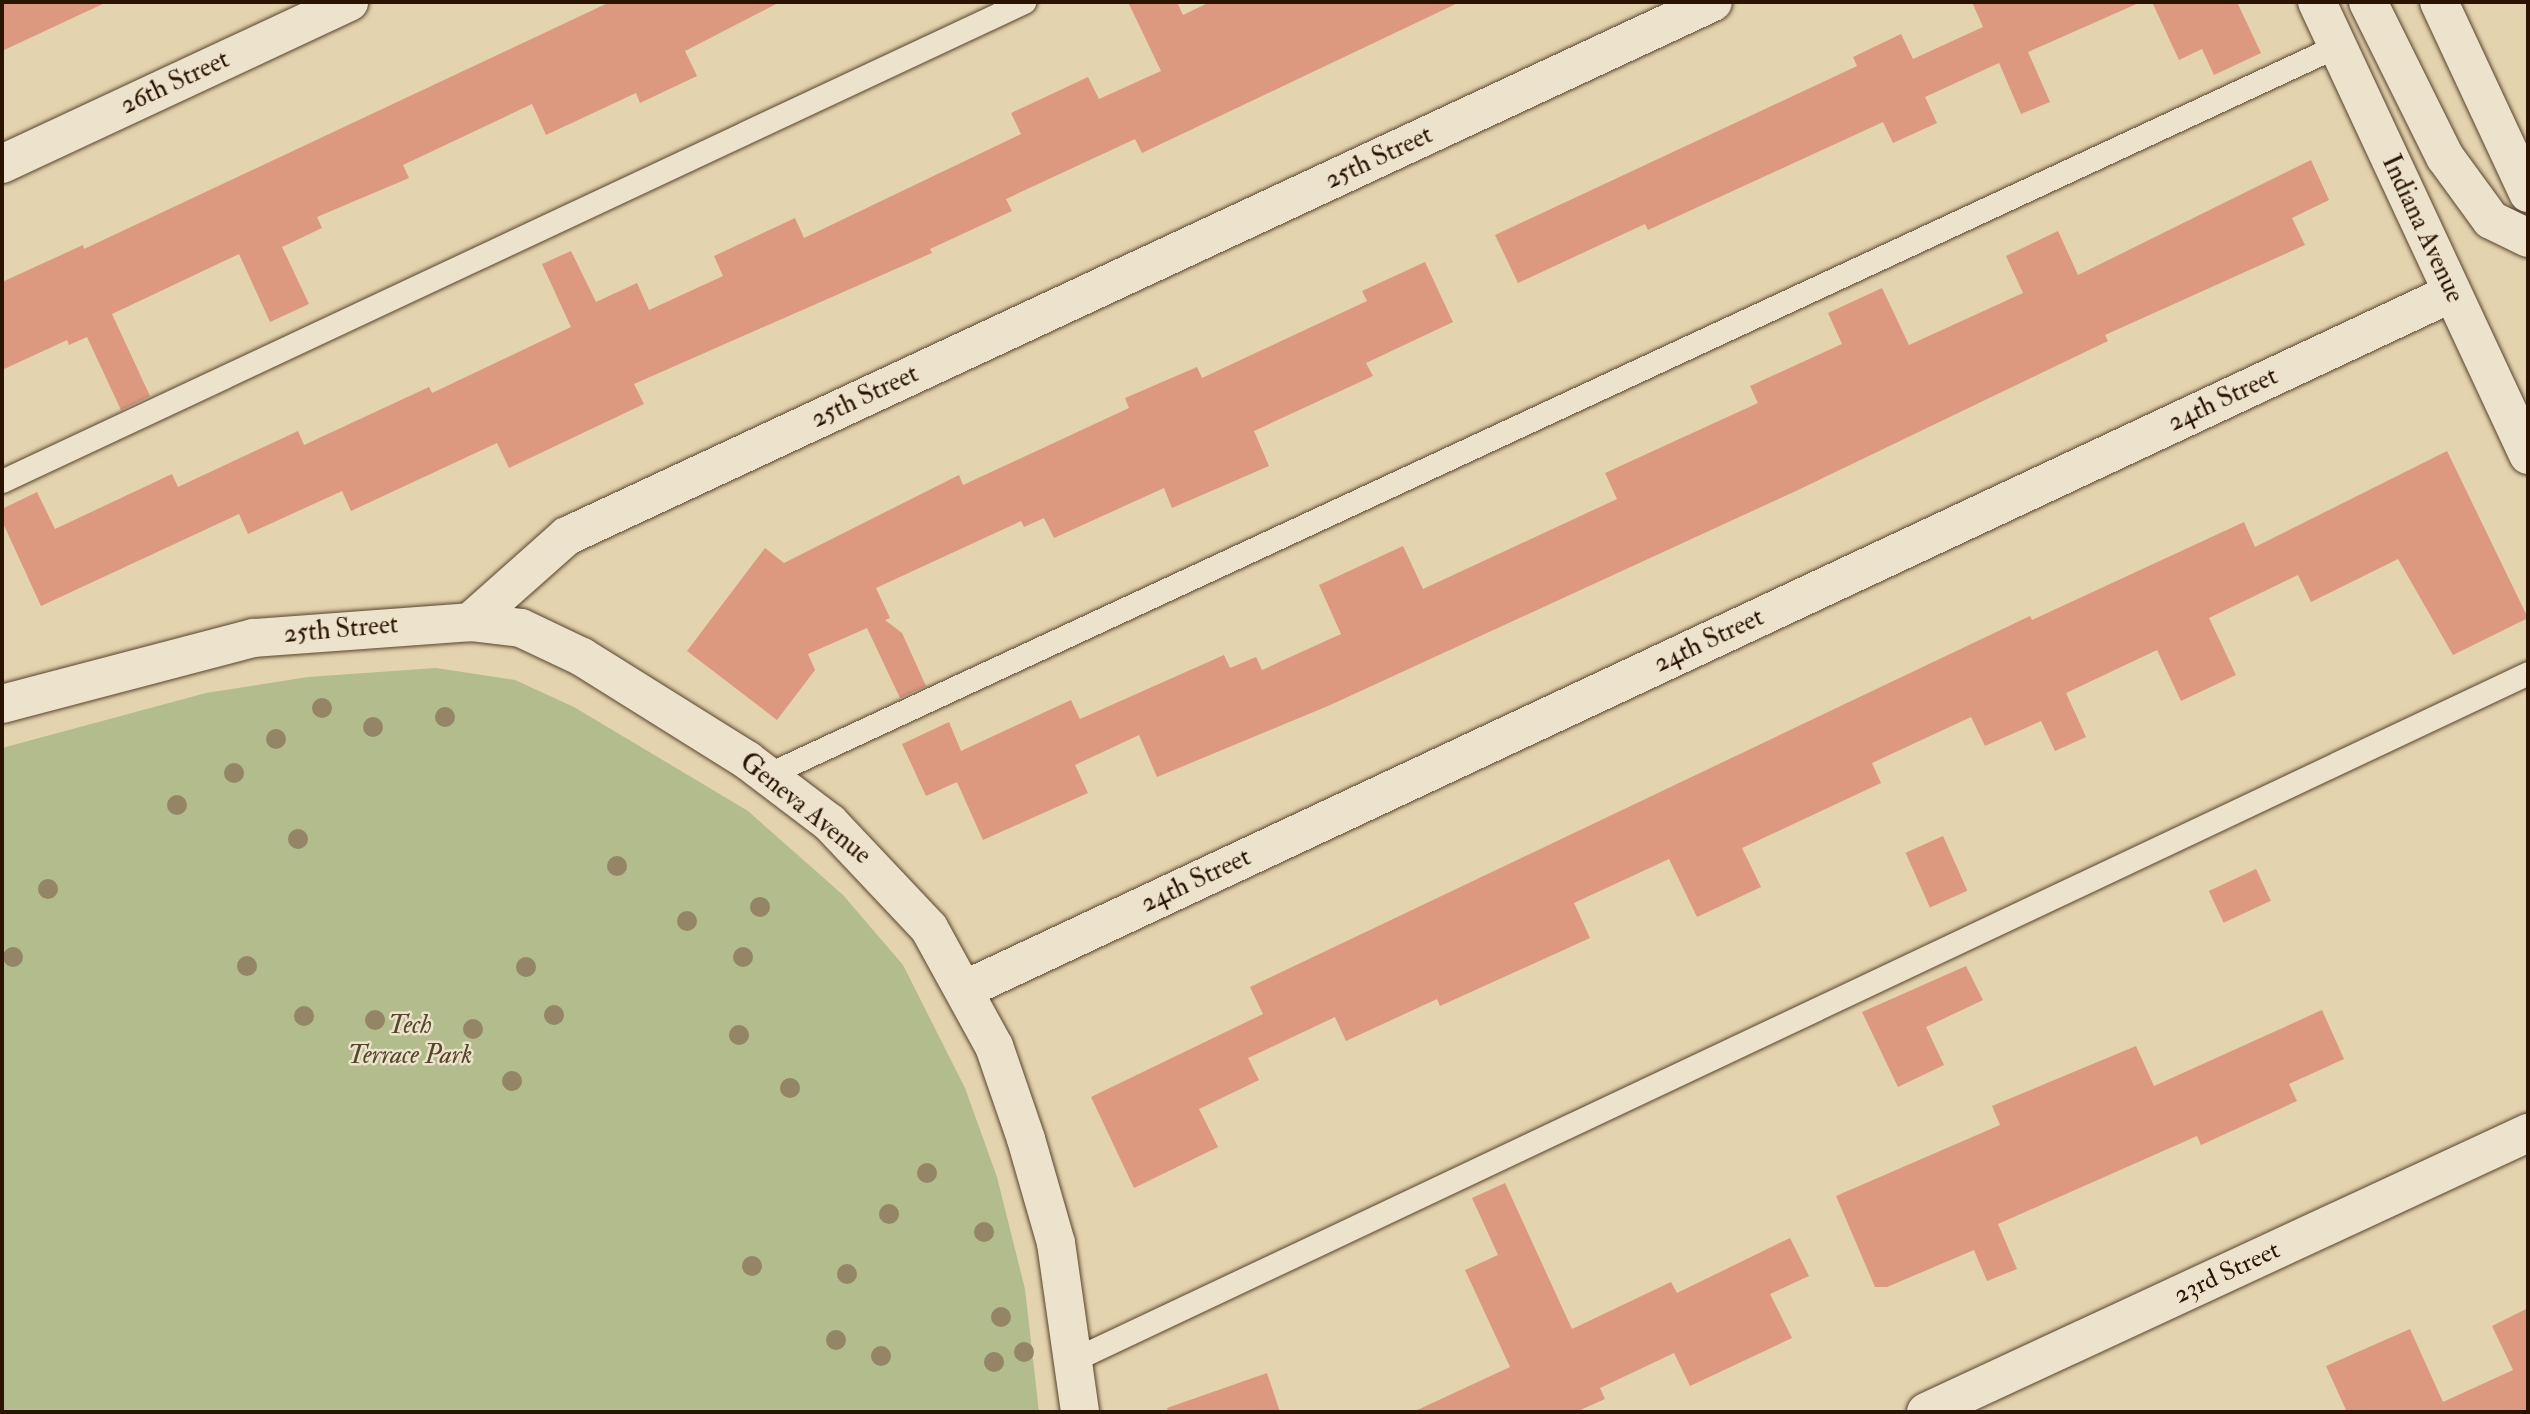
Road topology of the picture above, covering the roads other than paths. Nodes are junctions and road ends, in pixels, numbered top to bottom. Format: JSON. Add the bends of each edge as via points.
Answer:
{"nodes":[{"id":1,"x":1024,"y":2,"type":"edge"},
{"id":2,"x":1713,"y":2,"type":"edge"},
{"id":3,"x":2317,"y":2,"type":"edge"},
{"id":4,"x":2368,"y":2,"type":"edge"},
{"id":5,"x":2439,"y":2,"type":"edge"},
{"id":6,"x":345,"y":3,"type":"edge"},
{"id":7,"x":2337,"y":46,"type":"junction"},
{"id":8,"x":2,"y":164,"type":"edge"},
{"id":9,"x":2528,"y":193,"type":"edge"},
{"id":10,"x":2528,"y":238,"type":"edge"},
{"id":11,"x":2452,"y":293,"type":"junction"},
{"id":12,"x":2528,"y":455,"type":"edge"},
{"id":13,"x":2,"y":481,"type":"edge"},
{"id":14,"x":470,"y":622,"type":"junction"},
{"id":15,"x":2528,"y":673,"type":"edge"},
{"id":16,"x":5,"y":694,"type":"edge"},
{"id":17,"x":767,"y":775,"type":"junction"},
{"id":18,"x":966,"y":989,"type":"junction"},
{"id":19,"x":2528,"y":1133,"type":"edge"},
{"id":20,"x":1075,"y":1359,"type":"junction"},
{"id":21,"x":1080,"y":1412,"type":"edge"},
{"id":22,"x":1926,"y":1412,"type":"edge"}],
"edges":[{"from":1,"to":13,"type":"lane"},
{"from":2,"to":14,"type":"street","name":"25th Street","via":[[567,536]]},
{"from":3,"to":7,"type":"street","name":"Indiana Avenue"},
{"from":4,"to":10,"type":"street","via":[[2445,157],[2491,220]]},
{"from":5,"to":9,"type":"street"},
{"from":6,"to":8,"type":"street","name":"26th Street"},
{"from":7,"to":11,"type":"street","name":"Indiana Avenue"},
{"from":7,"to":17,"type":"lane"},
{"from":11,"to":12,"type":"street","name":"Indiana Avenue"},
{"from":11,"to":18,"type":"street","name":"24th Street"},
{"from":14,"to":16,"type":"street","name":"25th Street","via":[[254,638]]},
{"from":14,"to":17,"type":"street","name":"Geneva Avenue","via":[[521,628],[582,657]]},
{"from":15,"to":20,"type":"lane"},
{"from":17,"to":18,"type":"street","name":"Geneva Avenue","via":[[830,823],[881,871],[929,929]]},
{"from":18,"to":20,"type":"street","name":"Geneva Avenue","via":[[994,1046],[1026,1139],[1056,1243]]},
{"from":19,"to":22,"type":"street","name":"23rd Street"},
{"from":20,"to":21,"type":"street","name":"Geneva Avenue"}]}
